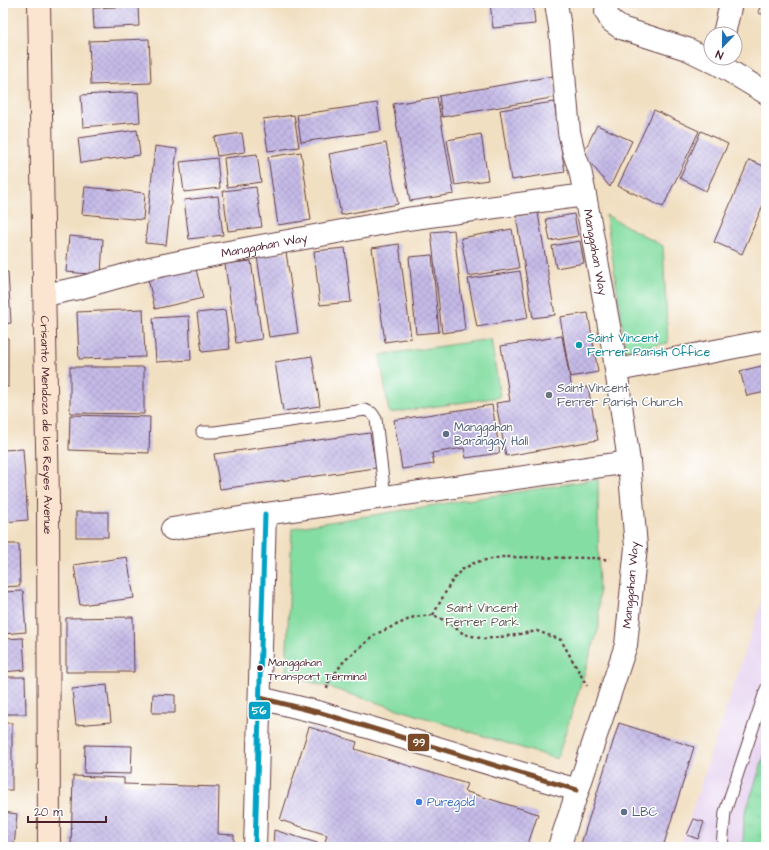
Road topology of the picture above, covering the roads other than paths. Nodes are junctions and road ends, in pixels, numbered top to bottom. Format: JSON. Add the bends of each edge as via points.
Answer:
{"nodes":[{"id":1,"x":39,"y":3,"type":"edge"},
{"id":2,"x":556,"y":3,"type":"edge"},
{"id":3,"x":607,"y":3,"type":"edge"},
{"id":4,"x":731,"y":3,"type":"edge"},
{"id":5,"x":726,"y":26,"type":"edge"},
{"id":6,"x":703,"y":55,"type":"edge"},
{"id":7,"x":726,"y":66,"type":"edge"},
{"id":8,"x":766,"y":93,"type":"edge"},
{"id":9,"x":585,"y":195,"type":"junction"},
{"id":10,"x":45,"y":295,"type":"junction"},
{"id":11,"x":766,"y":341,"type":"edge"},
{"id":12,"x":628,"y":368,"type":"dead end"},
{"id":13,"x":202,"y":432,"type":"dead end"},
{"id":14,"x":629,"y":462,"type":"junction"},
{"id":15,"x":385,"y":497,"type":"junction"},
{"id":16,"x":265,"y":514,"type":"junction"},
{"id":17,"x":172,"y":529,"type":"dead end"},
{"id":18,"x":766,"y":689,"type":"edge"},
{"id":19,"x":260,"y":698,"type":"junction"},
{"id":20,"x":577,"y":790,"type":"junction"},
{"id":21,"x":49,"y":847,"type":"edge"},
{"id":22,"x":255,"y":847,"type":"edge"},
{"id":23,"x":559,"y":847,"type":"edge"},
{"id":24,"x":722,"y":847,"type":"edge"}],
"edges":[{"from":1,"to":10,"type":"main road","name":"Crisanto Mendoza de los Reyes Avenue"},
{"from":2,"to":9,"type":"street","via":[[570,132]]},
{"from":3,"to":6,"type":"street","via":[[606,12],[611,21],[621,28]]},
{"from":4,"to":5,"type":"street"},
{"from":7,"to":8,"type":"street"},
{"from":9,"to":10,"type":"street","name":"Manggahan Way","via":[[407,220],[218,254],[150,268]]},
{"from":9,"to":14,"type":"street","name":"Manggahan Way","via":[[613,348]]},
{"from":10,"to":21,"type":"main road","name":"Crisanto Mendoza de los Reyes Avenue"},
{"from":11,"to":12,"type":"street"},
{"from":13,"to":15,"type":"lane","via":[[365,410],[372,413],[376,419]]},
{"from":14,"to":15,"type":"street"},
{"from":14,"to":20,"type":"street","name":"Manggahan Way","via":[[636,547],[626,645]]},
{"from":15,"to":16,"type":"street"},
{"from":16,"to":17,"type":"street"},
{"from":16,"to":19,"type":"street"},
{"from":18,"to":24,"type":"lane","via":[[725,812]]},
{"from":19,"to":20,"type":"street","via":[[321,713]]},
{"from":19,"to":22,"type":"street"},
{"from":20,"to":23,"type":"street","name":"Manggahan Way"}]}
